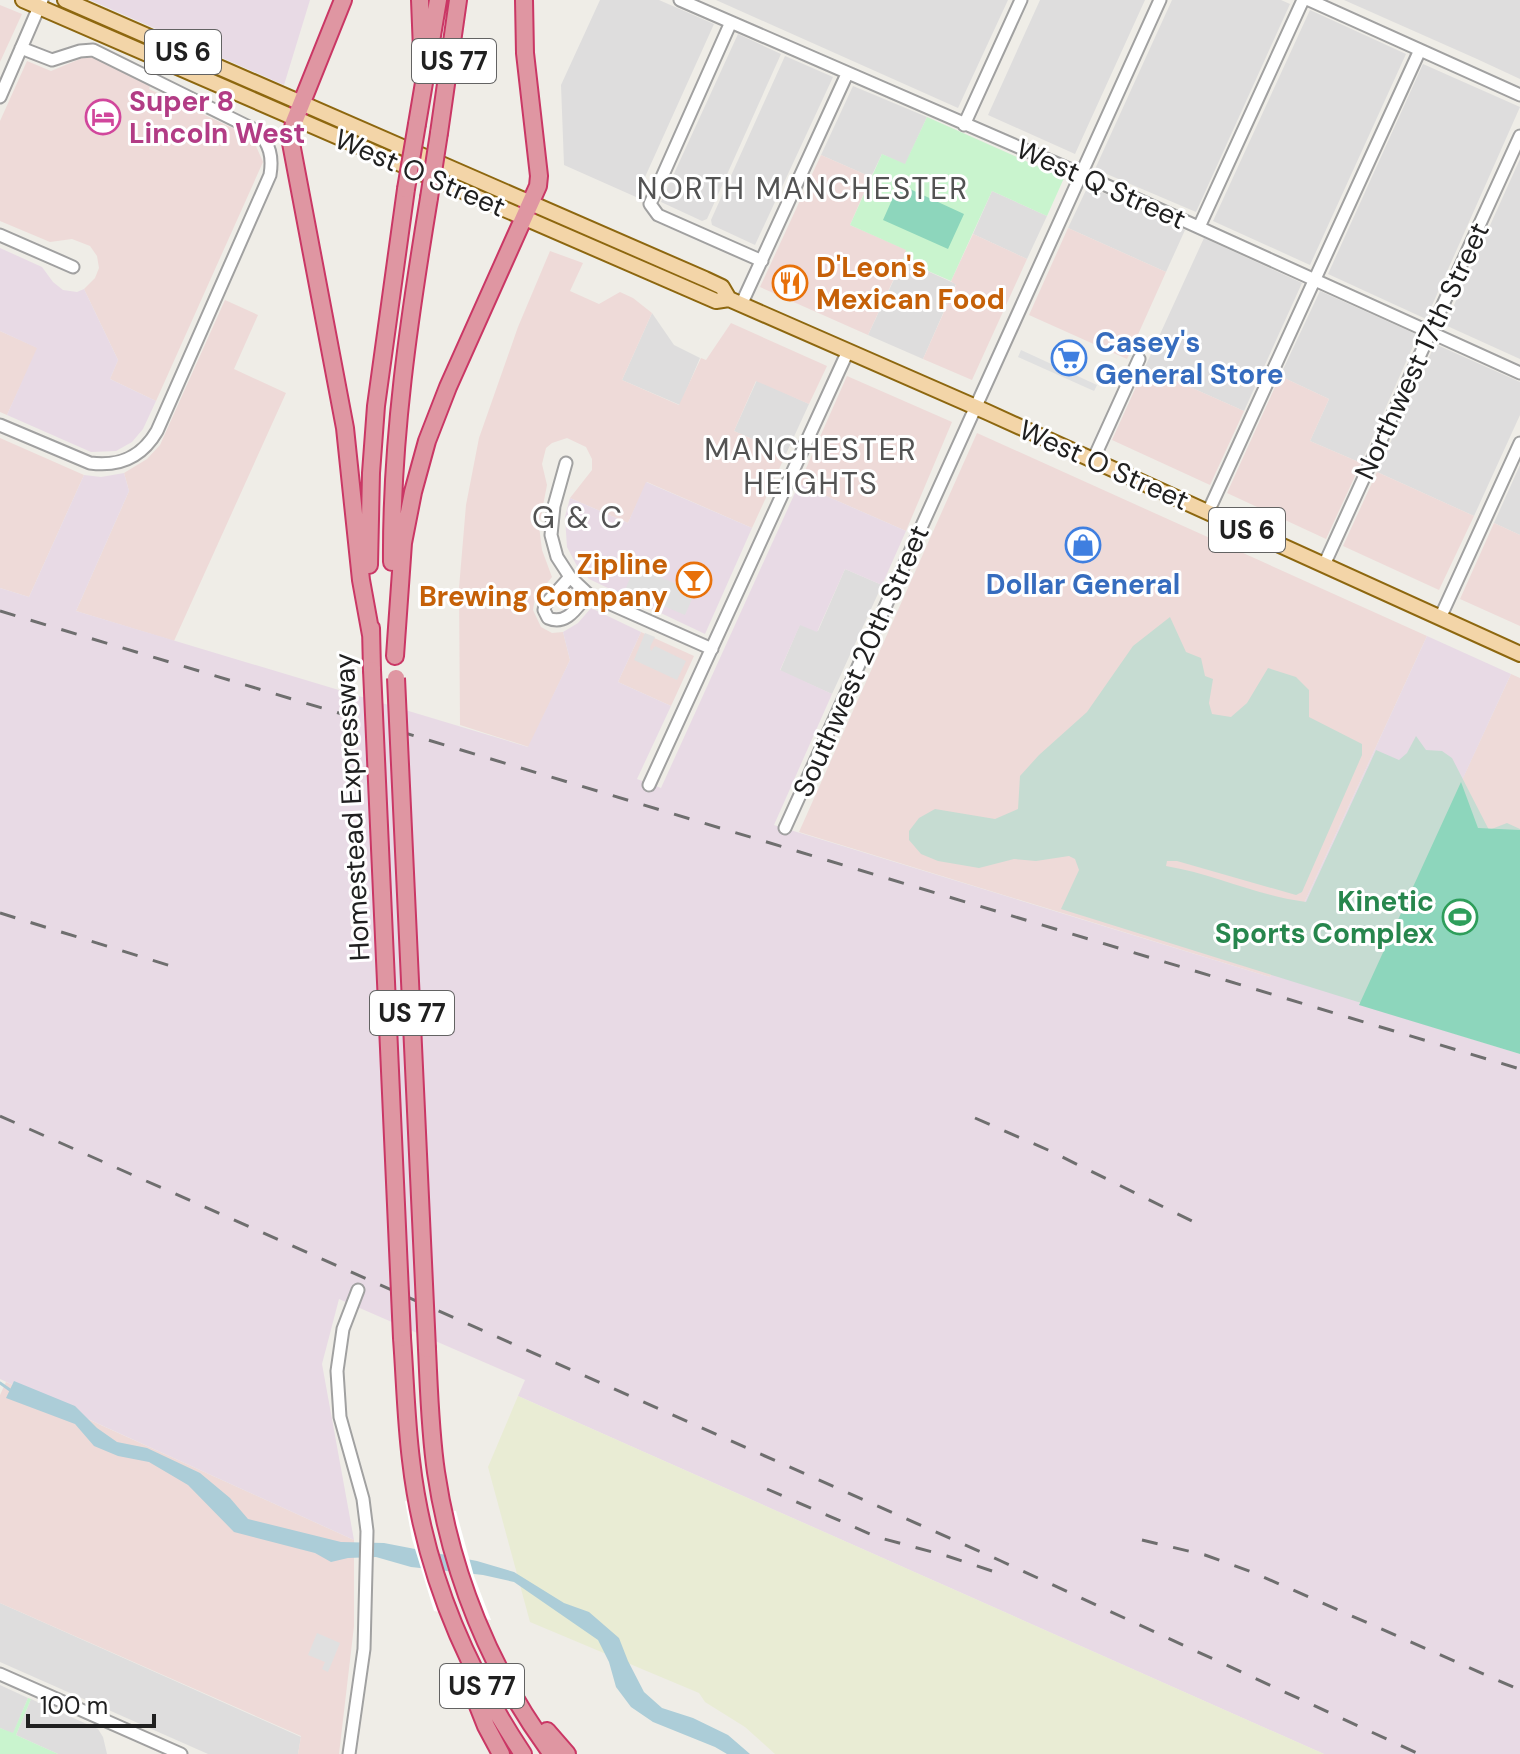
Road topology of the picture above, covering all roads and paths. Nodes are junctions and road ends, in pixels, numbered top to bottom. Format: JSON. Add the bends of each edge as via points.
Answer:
{"nodes":[{"id":1,"x":23,"y":0,"type":"edge"},
{"id":2,"x":65,"y":0,"type":"edge"},
{"id":3,"x":343,"y":0,"type":"edge"},
{"id":4,"x":420,"y":0,"type":"edge"},
{"id":5,"x":438,"y":0,"type":"edge"},
{"id":6,"x":458,"y":0,"type":"edge"},
{"id":7,"x":469,"y":0,"type":"edge"},
{"id":8,"x":524,"y":0,"type":"edge"},
{"id":9,"x":680,"y":0,"type":"edge"},
{"id":10,"x":1021,"y":0,"type":"edge"},
{"id":11,"x":1160,"y":0,"type":"edge"},
{"id":12,"x":1303,"y":0,"type":"edge"},
{"id":13,"x":1309,"y":0,"type":"edge"},
{"id":14,"x":40,"y":4,"type":"edge"},
{"id":15,"x":731,"y":22,"type":"junction"},
{"id":16,"x":21,"y":48,"type":"junction"},
{"id":17,"x":1420,"y":50,"type":"junction"},
{"id":18,"x":847,"y":74,"type":"junction"},
{"id":19,"x":1520,"y":95,"type":"edge"},
{"id":20,"x":0,"y":97,"type":"edge"},
{"id":21,"x":298,"y":111,"type":"junction"},
{"id":22,"x":417,"y":124,"type":"junction"},
{"id":23,"x":964,"y":125,"type":"junction"},
{"id":24,"x":440,"y":128,"type":"junction"},
{"id":25,"x":1520,"y":136,"type":"edge"},
{"id":26,"x":1081,"y":174,"type":"junction"},
{"id":27,"x":527,"y":210,"type":"junction"},
{"id":28,"x":1199,"y":227,"type":"junction"},
{"id":29,"x":0,"y":235,"type":"edge"},
{"id":30,"x":762,"y":261,"type":"junction"},
{"id":31,"x":73,"y":267,"type":"dead end"},
{"id":32,"x":1315,"y":280,"type":"junction"},
{"id":33,"x":735,"y":302,"type":"junction"},
{"id":34,"x":1431,"y":333,"type":"junction"},
{"id":35,"x":848,"y":351,"type":"junction"},
{"id":36,"x":1139,"y":359,"type":"dead end"},
{"id":37,"x":1520,"y":373,"type":"edge"},
{"id":38,"x":975,"y":407,"type":"junction"},
{"id":39,"x":0,"y":425,"type":"edge"},
{"id":40,"x":1520,"y":443,"type":"edge"},
{"id":41,"x":1093,"y":460,"type":"junction"},
{"id":42,"x":566,"y":463,"type":"dead end"},
{"id":43,"x":1208,"y":512,"type":"junction"},
{"id":44,"x":1324,"y":565,"type":"junction"},
{"id":45,"x":570,"y":577,"type":"junction"},
{"id":46,"x":588,"y":594,"type":"junction"},
{"id":47,"x":1440,"y":618,"type":"junction"},
{"id":48,"x":371,"y":635,"type":"junction"},
{"id":49,"x":712,"y":649,"type":"junction"},
{"id":50,"x":1520,"y":654,"type":"edge"},
{"id":51,"x":395,"y":656,"type":"junction"},
{"id":52,"x":649,"y":785,"type":"dead end"},
{"id":53,"x":785,"y":828,"type":"dead end"},
{"id":54,"x":358,"y":1290,"type":"dead end"},
{"id":55,"x":449,"y":1613,"type":"junction"},
{"id":56,"x":495,"y":1662,"type":"junction"},
{"id":57,"x":0,"y":1674,"type":"edge"},
{"id":58,"x":181,"y":1754,"type":"edge"},
{"id":59,"x":349,"y":1754,"type":"edge"},
{"id":60,"x":501,"y":1754,"type":"edge"},
{"id":61,"x":523,"y":1754,"type":"edge"},
{"id":62,"x":552,"y":1754,"type":"edge"},
{"id":63,"x":567,"y":1754,"type":"edge"}],
"edges":[{"from":1,"to":14,"type":"main road","name":"West O Street","number":"US 6"},
{"from":2,"to":21,"type":"main road","name":"West O Street","number":"US 6"},
{"from":3,"to":21,"type":"highway"},
{"from":4,"to":22,"type":"highway"},
{"from":5,"to":22,"type":"highway","number":"US 77"},
{"from":6,"to":24,"type":"highway"},
{"from":7,"to":24,"type":"highway","number":"US 77"},
{"from":8,"to":27,"type":"highway","via":[[539,176]]},
{"from":9,"to":15,"type":"street","name":"West Q Street"},
{"from":10,"to":23,"type":"street"},
{"from":11,"to":26,"type":"street","name":"Southwest 20th Street"},
{"from":12,"to":28,"type":"street"},
{"from":13,"to":17,"type":"street"},
{"from":14,"to":16,"type":"street"},
{"from":14,"to":21,"type":"main road","name":"West O Street","number":"US 6"},
{"from":15,"to":18,"type":"street","name":"West Q Street"},
{"from":15,"to":30,"type":"street","via":[[650,202],[658,215]]},
{"from":16,"to":20,"type":"street"},
{"from":16,"to":39,"type":"street","via":[[52,60],[93,50],[249,125],[265,138],[272,156],[270,175],[157,431],[141,451],[121,462],[90,463]]},
{"from":17,"to":19,"type":"street"},
{"from":17,"to":32,"type":"street"},
{"from":18,"to":23,"type":"street","name":"West Q Street"},
{"from":18,"to":30,"type":"street"},
{"from":21,"to":27,"type":"main road","name":"West O Street","number":"US 6"},
{"from":21,"to":48,"type":"highway","via":[[291,131],[292,152],[345,428]]},
{"from":22,"to":48,"type":"highway","name":"Homestead Expressway","number":"US 77","bridge":true,"via":[[376,406]]},
{"from":23,"to":26,"type":"street","name":"West Q Street"},
{"from":24,"to":51,"type":"highway","name":"Homestead Expressway","number":"US 77","bridge":true,"via":[[397,434]]},
{"from":25,"to":34,"type":"street","name":"Northwest 17th Street"},
{"from":26,"to":28,"type":"street","name":"West Q Street"},
{"from":26,"to":38,"type":"street","name":"Southwest 20th Street"},
{"from":27,"to":33,"type":"main road","name":"West O Street","number":"US 6","via":[[722,287]]},
{"from":27,"to":51,"type":"highway","via":[[427,441],[403,543]]},
{"from":28,"to":32,"type":"street","name":"West Q Street"},
{"from":29,"to":31,"type":"street"},
{"from":30,"to":33,"type":"street"},
{"from":32,"to":34,"type":"street","name":"West Q Street"},
{"from":32,"to":43,"type":"street"},
{"from":33,"to":35,"type":"main road","name":"West O Street","number":"US 6"},
{"from":34,"to":37,"type":"street","name":"West Q Street"},
{"from":34,"to":44,"type":"street","name":"Northwest 17th Street"},
{"from":35,"to":38,"type":"main road","name":"West O Street","number":"US 6"},
{"from":35,"to":49,"type":"street"},
{"from":36,"to":41,"type":"street"},
{"from":38,"to":41,"type":"main road","name":"West O Street","number":"US 6"},
{"from":38,"to":53,"type":"street","name":"Southwest 20th Street"},
{"from":40,"to":47,"type":"street"},
{"from":41,"to":43,"type":"main road","name":"West O Street","number":"US 6"},
{"from":42,"to":45,"type":"street","via":[[551,535]]},
{"from":43,"to":44,"type":"main road","name":"West O Street","number":"US 6"},
{"from":44,"to":47,"type":"main road","name":"West O Street","number":"US 6"},
{"from":45,"to":46,"type":"street"},
{"from":45,"to":46,"type":"street","via":[[545,605],[548,618],[566,618]]},
{"from":46,"to":49,"type":"street"},
{"from":47,"to":50,"type":"main road","name":"West O Street","number":"US 6"},
{"from":48,"to":55,"type":"highway","name":"Homestead Expressway","number":"US 77","bridge":true,"via":[[410,1459],[424,1535]]},
{"from":49,"to":52,"type":"street"},
{"from":51,"to":56,"type":"highway","name":"Homestead Expressway","number":"US 77","bridge":true,"via":[[434,1454],[460,1576]]},
{"from":54,"to":59,"type":"street","via":[[339,1351],[337,1395],[367,1531],[364,1649]]},
{"from":55,"to":60,"type":"highway","via":[[455,1648]]},
{"from":55,"to":61,"type":"highway","name":"Homestead Expressway","number":"US 77","via":[[488,1698]]},
{"from":56,"to":62,"type":"highway","number":"US 77"},
{"from":56,"to":63,"type":"highway"},
{"from":57,"to":58,"type":"street"}]}
